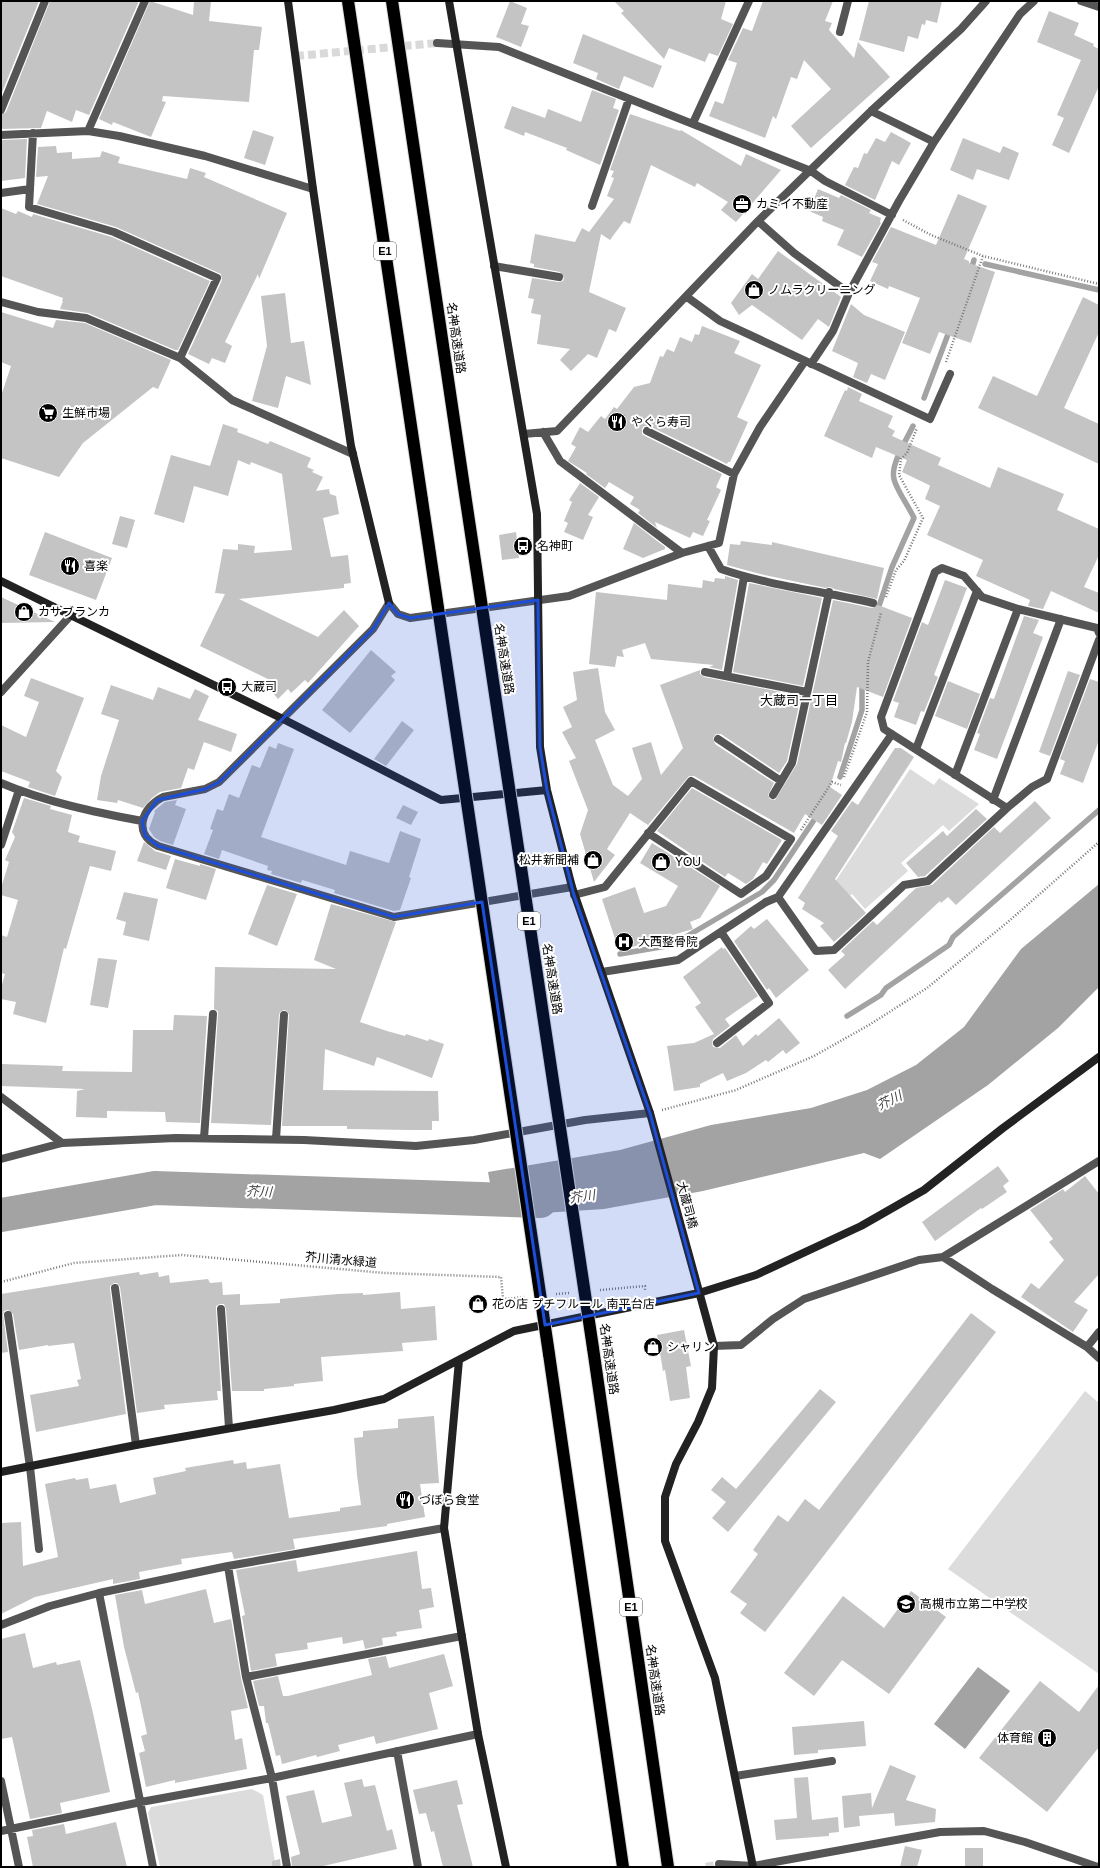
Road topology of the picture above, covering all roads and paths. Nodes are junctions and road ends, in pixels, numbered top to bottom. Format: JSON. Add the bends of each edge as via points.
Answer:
{"nodes":[{"id":1,"x":46,"y":1,"type":"edge"},
{"id":2,"x":145,"y":1,"type":"edge"},
{"id":3,"x":288,"y":1,"type":"edge"},
{"id":4,"x":348,"y":1,"type":"edge"},
{"id":5,"x":392,"y":1,"type":"edge"},
{"id":6,"x":449,"y":1,"type":"edge"},
{"id":7,"x":749,"y":1,"type":"edge"},
{"id":8,"x":848,"y":1,"type":"edge"},
{"id":9,"x":986,"y":1,"type":"edge"},
{"id":10,"x":1034,"y":1,"type":"edge"},
{"id":11,"x":1082,"y":1,"type":"edge"},
{"id":12,"x":1099,"y":7,"type":"edge"},
{"id":13,"x":840,"y":32,"type":"dead end"},
{"id":14,"x":437,"y":43,"type":"tunnel mouth"},
{"id":15,"x":456,"y":43,"type":"junction"},
{"id":16,"x":629,"y":99,"type":"junction"},
{"id":17,"x":1,"y":110,"type":"edge"},
{"id":18,"x":871,"y":111,"type":"junction"},
{"id":19,"x":693,"y":123,"type":"junction"},
{"id":20,"x":88,"y":131,"type":"junction"},
{"id":21,"x":33,"y":133,"type":"junction"},
{"id":22,"x":1,"y":135,"type":"edge"},
{"id":23,"x":934,"y":142,"type":"junction"},
{"id":24,"x":811,"y":170,"type":"junction"},
{"id":25,"x":30,"y":189,"type":"junction"},
{"id":26,"x":313,"y":189,"type":"junction"},
{"id":27,"x":1,"y":193,"type":"edge"},
{"id":28,"x":592,"y":206,"type":"dead end"},
{"id":29,"x":892,"y":214,"type":"junction"},
{"id":30,"x":758,"y":221,"type":"junction"},
{"id":31,"x":983,"y":256,"type":"junction"},
{"id":32,"x":494,"y":266,"type":"junction"},
{"id":33,"x":559,"y":277,"type":"dead end"},
{"id":34,"x":1099,"y":284,"type":"edge"},
{"id":35,"x":849,"y":293,"type":"junction"},
{"id":36,"x":687,"y":297,"type":"junction"},
{"id":37,"x":1,"y":302,"type":"edge"},
{"id":38,"x":180,"y":358,"type":"junction"},
{"id":39,"x":808,"y":362,"type":"junction"},
{"id":40,"x":950,"y":374,"type":"joint"},
{"id":41,"x":924,"y":415,"type":"junction"},
{"id":42,"x":647,"y":431,"type":"dead end"},
{"id":43,"x":543,"y":432,"type":"junction"},
{"id":44,"x":524,"y":434,"type":"junction"},
{"id":45,"x":352,"y":454,"type":"junction"},
{"id":46,"x":734,"y":474,"type":"junction"},
{"id":47,"x":708,"y":546,"type":"junction"},
{"id":48,"x":682,"y":553,"type":"junction"},
{"id":49,"x":744,"y":577,"type":"junction"},
{"id":50,"x":1,"y":581,"type":"edge"},
{"id":51,"x":976,"y":591,"type":"junction"},
{"id":52,"x":829,"y":592,"type":"junction"},
{"id":53,"x":538,"y":600,"type":"junction"},
{"id":54,"x":873,"y":603,"type":"dead end"},
{"id":55,"x":884,"y":603,"type":"dead end"},
{"id":56,"x":389,"y":604,"type":"junction"},
{"id":57,"x":1018,"y":609,"type":"junction"},
{"id":58,"x":882,"y":611,"type":"dead end"},
{"id":59,"x":71,"y":615,"type":"junction"},
{"id":60,"x":1061,"y":619,"type":"junction"},
{"id":61,"x":1099,"y":633,"type":"edge"},
{"id":62,"x":1099,"y":640,"type":"edge"},
{"id":63,"x":705,"y":672,"type":"dead end"},
{"id":64,"x":727,"y":676,"type":"junction"},
{"id":65,"x":1,"y":692,"type":"edge"},
{"id":66,"x":807,"y":692,"type":"junction"},
{"id":67,"x":283,"y":719,"type":"junction"},
{"id":68,"x":892,"y":734,"type":"junction"},
{"id":69,"x":718,"y":739,"type":"dead end"},
{"id":70,"x":916,"y":750,"type":"junction"},
{"id":71,"x":955,"y":775,"type":"junction"},
{"id":72,"x":781,"y":782,"type":"junction"},
{"id":73,"x":1,"y":783,"type":"edge"},
{"id":74,"x":19,"y":790,"type":"junction"},
{"id":75,"x":547,"y":790,"type":"junction"},
{"id":76,"x":774,"y":795,"type":"dead end"},
{"id":77,"x":993,"y":800,"type":"junction"},
{"id":78,"x":1006,"y":808,"type":"junction"},
{"id":79,"x":142,"y":821,"type":"junction"},
{"id":80,"x":648,"y":833,"type":"junction"},
{"id":81,"x":791,"y":839,"type":"junction"},
{"id":82,"x":1099,"y":842,"type":"edge"},
{"id":83,"x":1,"y":844,"type":"edge"},
{"id":84,"x":573,"y":891,"type":"junction"},
{"id":85,"x":778,"y":897,"type":"junction"},
{"id":86,"x":721,"y":932,"type":"junction"},
{"id":87,"x":602,"y":972,"type":"junction"},
{"id":88,"x":213,"y":1014,"type":"dead end"},
{"id":89,"x":284,"y":1015,"type":"dead end"},
{"id":90,"x":717,"y":1043,"type":"dead end"},
{"id":91,"x":1099,"y":1057,"type":"edge"},
{"id":92,"x":1,"y":1097,"type":"edge"},
{"id":93,"x":650,"y":1114,"type":"junction"},
{"id":94,"x":204,"y":1138,"type":"junction"},
{"id":95,"x":276,"y":1139,"type":"junction"},
{"id":96,"x":62,"y":1144,"type":"junction"},
{"id":97,"x":1,"y":1159,"type":"edge"},
{"id":98,"x":1099,"y":1161,"type":"edge"},
{"id":99,"x":943,"y":1257,"type":"junction"},
{"id":100,"x":1,"y":1282,"type":"edge"},
{"id":101,"x":115,"y":1288,"type":"dead end"},
{"id":102,"x":598,"y":1290,"type":"dead end"},
{"id":103,"x":574,"y":1292,"type":"dead end"},
{"id":104,"x":699,"y":1293,"type":"junction"},
{"id":105,"x":550,"y":1294,"type":"dead end"},
{"id":106,"x":526,"y":1297,"type":"dead end"},
{"id":107,"x":646,"y":1304,"type":"junction"},
{"id":108,"x":221,"y":1309,"type":"dead end"},
{"id":109,"x":8,"y":1315,"type":"dead end"},
{"id":110,"x":1099,"y":1332,"type":"edge"},
{"id":111,"x":714,"y":1346,"type":"junction"},
{"id":112,"x":1087,"y":1347,"type":"junction"},
{"id":113,"x":1099,"y":1358,"type":"edge"},
{"id":114,"x":459,"y":1360,"type":"junction"},
{"id":115,"x":229,"y":1428,"type":"junction"},
{"id":116,"x":136,"y":1445,"type":"junction"},
{"id":117,"x":30,"y":1466,"type":"junction"},
{"id":118,"x":1,"y":1472,"type":"edge"},
{"id":119,"x":444,"y":1528,"type":"junction"},
{"id":120,"x":39,"y":1549,"type":"dead end"},
{"id":121,"x":228,"y":1566,"type":"junction"},
{"id":122,"x":99,"y":1593,"type":"junction"},
{"id":123,"x":1,"y":1625,"type":"edge"},
{"id":124,"x":462,"y":1636,"type":"junction"},
{"id":125,"x":246,"y":1677,"type":"junction"},
{"id":126,"x":478,"y":1734,"type":"junction"},
{"id":127,"x":397,"y":1751,"type":"junction"},
{"id":128,"x":832,"y":1761,"type":"dead end"},
{"id":129,"x":735,"y":1776,"type":"junction"},
{"id":130,"x":272,"y":1778,"type":"junction"},
{"id":131,"x":1,"y":1781,"type":"edge"},
{"id":132,"x":141,"y":1802,"type":"junction"},
{"id":133,"x":12,"y":1830,"type":"junction"},
{"id":134,"x":1,"y":1832,"type":"edge"},
{"id":135,"x":719,"y":1864,"type":"dead end"},
{"id":136,"x":753,"y":1866,"type":"edge"},
{"id":137,"x":19,"y":1867,"type":"edge"},
{"id":138,"x":153,"y":1867,"type":"edge"},
{"id":139,"x":287,"y":1867,"type":"edge"},
{"id":140,"x":418,"y":1867,"type":"edge"},
{"id":141,"x":506,"y":1867,"type":"edge"},
{"id":142,"x":623,"y":1867,"type":"edge"},
{"id":143,"x":668,"y":1867,"type":"edge"},
{"id":144,"x":1098,"y":1867,"type":"edge"}],
"edges":[{"from":1,"to":17,"type":"street"},
{"from":2,"to":20,"type":"street"},
{"from":3,"to":26,"type":"street"},
{"from":4,"to":142,"type":"highway","number":"E1","bridge":true},
{"from":5,"to":143,"type":"highway","name":"名神高速道路","number":"E1","bridge":true},
{"from":6,"to":15,"type":"street","name":"大蔵司橋"},
{"from":7,"to":19,"type":"street"},
{"from":8,"to":13,"type":"street"},
{"from":9,"to":18,"type":"street","via":[[961,29]]},
{"from":10,"to":23,"type":"street","via":[[1020,14]]},
{"from":11,"to":12,"type":"street"},
{"from":14,"to":15,"type":"street"},
{"from":15,"to":16,"type":"street","via":[[499,47]]},
{"from":15,"to":32,"type":"street","name":"大蔵司橋"},
{"from":16,"to":19,"type":"street"},
{"from":16,"to":28,"type":"street"},
{"from":18,"to":23,"type":"street"},
{"from":18,"to":24,"type":"street"},
{"from":19,"to":24,"type":"street"},
{"from":20,"to":21,"type":"street"},
{"from":20,"to":26,"type":"street","via":[[205,156]]},
{"from":21,"to":22,"type":"street"},
{"from":21,"to":25,"type":"street"},
{"from":23,"to":29,"type":"street"},
{"from":24,"to":29,"type":"street","via":[[825,182]]},
{"from":24,"to":30,"type":"street"},
{"from":25,"to":27,"type":"street"},
{"from":25,"to":38,"type":"street","via":[[29,207],[114,232],[217,278]]},
{"from":26,"to":45,"type":"street"},
{"from":29,"to":31,"type":"path","via":[[931,235]]},
{"from":29,"to":35,"type":"street"},
{"from":30,"to":35,"type":"street","via":[[794,253]]},
{"from":30,"to":36,"type":"street"},
{"from":31,"to":34,"type":"path"},
{"from":31,"to":40,"type":"path","via":[[943,370]]},
{"from":32,"to":33,"type":"street"},
{"from":32,"to":44,"type":"street","name":"大蔵司橋"},
{"from":35,"to":39,"type":"street","via":[[833,331]]},
{"from":36,"to":39,"type":"street","via":[[720,321]]},
{"from":36,"to":43,"type":"street","via":[[557,431]]},
{"from":37,"to":38,"type":"street","via":[[38,312],[86,318]]},
{"from":38,"to":45,"type":"street","via":[[232,400]]},
{"from":39,"to":41,"type":"street"},
{"from":39,"to":46,"type":"street","via":[[760,427]]},
{"from":40,"to":41,"type":"street","via":[[930,418]]},
{"from":41,"to":55,"type":"path","via":[[898,469],[900,480],[923,518],[904,561],[896,570]]},
{"from":42,"to":46,"type":"street"},
{"from":43,"to":44,"type":"street"},
{"from":43,"to":48,"type":"street","via":[[560,460]]},
{"from":44,"to":53,"type":"street","name":"大蔵司橋","via":[[537,514]]},
{"from":45,"to":56,"type":"street"},
{"from":46,"to":47,"type":"street","via":[[718,543]]},
{"from":47,"to":48,"type":"street"},
{"from":47,"to":49,"type":"street","via":[[721,569]]},
{"from":48,"to":53,"type":"street","via":[[569,596]]},
{"from":49,"to":52,"type":"street"},
{"from":49,"to":64,"type":"street"},
{"from":50,"to":59,"type":"street"},
{"from":51,"to":57,"type":"street","via":[[982,597]]},
{"from":51,"to":68,"type":"street","via":[[964,576],[942,568],[935,572],[881,717],[884,729]]},
{"from":51,"to":70,"type":"street"},
{"from":52,"to":54,"type":"street"},
{"from":52,"to":66,"type":"street"},
{"from":53,"to":56,"type":"street","via":[[410,618],[398,614]]},
{"from":53,"to":75,"type":"street","name":"大蔵司橋","via":[[540,747]]},
{"from":56,"to":67,"type":"street","via":[[373,629]]},
{"from":57,"to":60,"type":"street"},
{"from":57,"to":71,"type":"street"},
{"from":58,"to":81,"type":"path","via":[[868,662],[867,712],[841,785],[832,782],[796,837]]},
{"from":59,"to":65,"type":"street"},
{"from":59,"to":67,"type":"street"},
{"from":60,"to":61,"type":"street","via":[[1097,628]]},
{"from":60,"to":77,"type":"street"},
{"from":62,"to":78,"type":"street","via":[[1047,779],[1032,787]]},
{"from":63,"to":64,"type":"street"},
{"from":64,"to":66,"type":"street"},
{"from":66,"to":72,"type":"street","via":[[792,763]]},
{"from":67,"to":75,"type":"street","via":[[441,800]]},
{"from":67,"to":79,"type":"street","via":[[215,786],[157,800],[148,809]]},
{"from":68,"to":70,"type":"street"},
{"from":68,"to":85,"type":"street"},
{"from":69,"to":72,"type":"street"},
{"from":70,"to":71,"type":"street"},
{"from":71,"to":77,"type":"street"},
{"from":72,"to":76,"type":"street"},
{"from":73,"to":74,"type":"street"},
{"from":74,"to":79,"type":"street","via":[[76,808]]},
{"from":74,"to":83,"type":"street"},
{"from":75,"to":84,"type":"street","name":"大蔵司橋"},
{"from":77,"to":78,"type":"street"},
{"from":78,"to":85,"type":"street","via":[[928,881],[904,885],[834,950],[816,951]]},
{"from":79,"to":84,"type":"street","via":[[143,832],[158,846],[394,917]]},
{"from":80,"to":81,"type":"street","via":[[691,781]]},
{"from":80,"to":81,"type":"street","via":[[741,894],[766,876]]},
{"from":80,"to":84,"type":"street","via":[[605,887]]},
{"from":82,"to":93,"type":"path","via":[[927,988],[869,1024],[814,1056],[736,1090]]},
{"from":84,"to":87,"type":"street","name":"大蔵司橋"},
{"from":85,"to":86,"type":"street","via":[[766,902]]},
{"from":86,"to":87,"type":"street","via":[[678,960]]},
{"from":86,"to":90,"type":"street","via":[[768,1003]]},
{"from":87,"to":93,"type":"street","name":"大蔵司橋"},
{"from":88,"to":94,"type":"street"},
{"from":89,"to":95,"type":"street"},
{"from":91,"to":104,"type":"street","via":[[924,1190],[861,1226],[756,1274]]},
{"from":92,"to":96,"type":"street"},
{"from":93,"to":95,"type":"street","via":[[585,1120],[474,1140],[416,1146]]},
{"from":93,"to":104,"type":"street","name":"大蔵司橋"},
{"from":94,"to":95,"type":"street"},
{"from":94,"to":96,"type":"street"},
{"from":96,"to":97,"type":"street"},
{"from":98,"to":99,"type":"street"},
{"from":99,"to":111,"type":"street","via":[[919,1260],[804,1299],[773,1319],[741,1345]]},
{"from":99,"to":112,"type":"street"},
{"from":100,"to":106,"type":"path","name":"芥川清水緑道","via":[[74,1263],[182,1255],[385,1273],[501,1278],[503,1299]]},
{"from":101,"to":116,"type":"street"},
{"from":102,"to":107,"type":"path","via":[[645,1286]]},
{"from":103,"to":105,"type":"path"},
{"from":104,"to":107,"type":"street"},
{"from":104,"to":111,"type":"street","name":"大蔵司橋"},
{"from":107,"to":114,"type":"street","via":[[514,1331]]},
{"from":108,"to":115,"type":"street"},
{"from":109,"to":117,"type":"street"},
{"from":110,"to":112,"type":"street"},
{"from":111,"to":129,"type":"street","name":"大蔵司橋","via":[[712,1388],[676,1464],[665,1497],[665,1541],[715,1678]]},
{"from":112,"to":113,"type":"street"},
{"from":114,"to":115,"type":"street","via":[[384,1399]]},
{"from":114,"to":119,"type":"street"},
{"from":115,"to":116,"type":"street"},
{"from":116,"to":117,"type":"street"},
{"from":117,"to":118,"type":"street"},
{"from":117,"to":120,"type":"street"},
{"from":119,"to":121,"type":"street"},
{"from":119,"to":124,"type":"street"},
{"from":121,"to":122,"type":"street"},
{"from":121,"to":125,"type":"street"},
{"from":122,"to":123,"type":"street","via":[[50,1606]]},
{"from":122,"to":132,"type":"street"},
{"from":124,"to":125,"type":"street"},
{"from":124,"to":126,"type":"street"},
{"from":125,"to":130,"type":"street"},
{"from":126,"to":127,"type":"street"},
{"from":126,"to":141,"type":"street"},
{"from":127,"to":130,"type":"street"},
{"from":127,"to":140,"type":"street"},
{"from":128,"to":129,"type":"street"},
{"from":129,"to":136,"type":"street","name":"大蔵司橋"},
{"from":130,"to":132,"type":"street"},
{"from":130,"to":139,"type":"street"},
{"from":131,"to":133,"type":"street"},
{"from":132,"to":133,"type":"street"},
{"from":132,"to":138,"type":"street"},
{"from":133,"to":134,"type":"street"},
{"from":133,"to":137,"type":"street"},
{"from":135,"to":136,"type":"street"},
{"from":136,"to":144,"type":"street","via":[[940,1832],[984,1831],[1026,1842]]}]}
